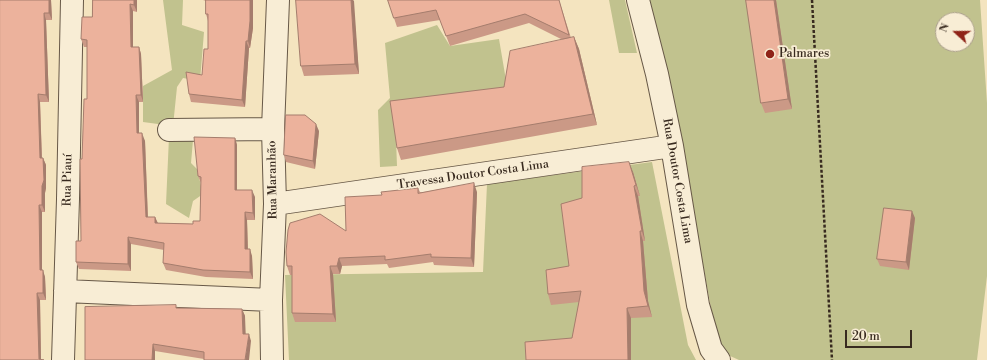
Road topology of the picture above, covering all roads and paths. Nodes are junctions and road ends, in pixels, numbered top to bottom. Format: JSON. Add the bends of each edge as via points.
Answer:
{"nodes":[{"id":1,"x":72,"y":0,"type":"edge"},
{"id":2,"x":278,"y":0,"type":"edge"},
{"id":3,"x":638,"y":0,"type":"edge"},
{"id":4,"x":812,"y":0,"type":"edge"},
{"id":5,"x":272,"y":129,"type":"junction"},
{"id":6,"x":169,"y":130,"type":"dead end"},
{"id":7,"x":672,"y":146,"type":"junction"},
{"id":8,"x":275,"y":204,"type":"junction"},
{"id":9,"x":65,"y":291,"type":"junction"},
{"id":10,"x":271,"y":300,"type":"junction"},
{"id":11,"x":63,"y":360,"type":"edge"},
{"id":12,"x":272,"y":360,"type":"edge"},
{"id":13,"x":719,"y":360,"type":"edge"},
{"id":14,"x":832,"y":360,"type":"edge"}],
"edges":[{"from":1,"to":9,"type":"street","name":"Rua Piauí"},
{"from":2,"to":5,"type":"street","name":"Rua Maranhão"},
{"from":3,"to":7,"type":"street","name":"Rua Doutor Costa Lima"},
{"from":4,"to":14,"type":"path"},
{"from":5,"to":6,"type":"street"},
{"from":5,"to":8,"type":"street","name":"Rua Maranhão"},
{"from":7,"to":8,"type":"street","name":"Travessa Doutor Costa Lima"},
{"from":7,"to":13,"type":"street","name":"Rua Doutor Costa Lima","via":[[698,305],[711,349]]},
{"from":8,"to":10,"type":"street","name":"Rua Maranhão"},
{"from":9,"to":10,"type":"street"},
{"from":9,"to":11,"type":"street","name":"Rua Piauí"},
{"from":10,"to":12,"type":"street","name":"Rua Maranhão"}]}
